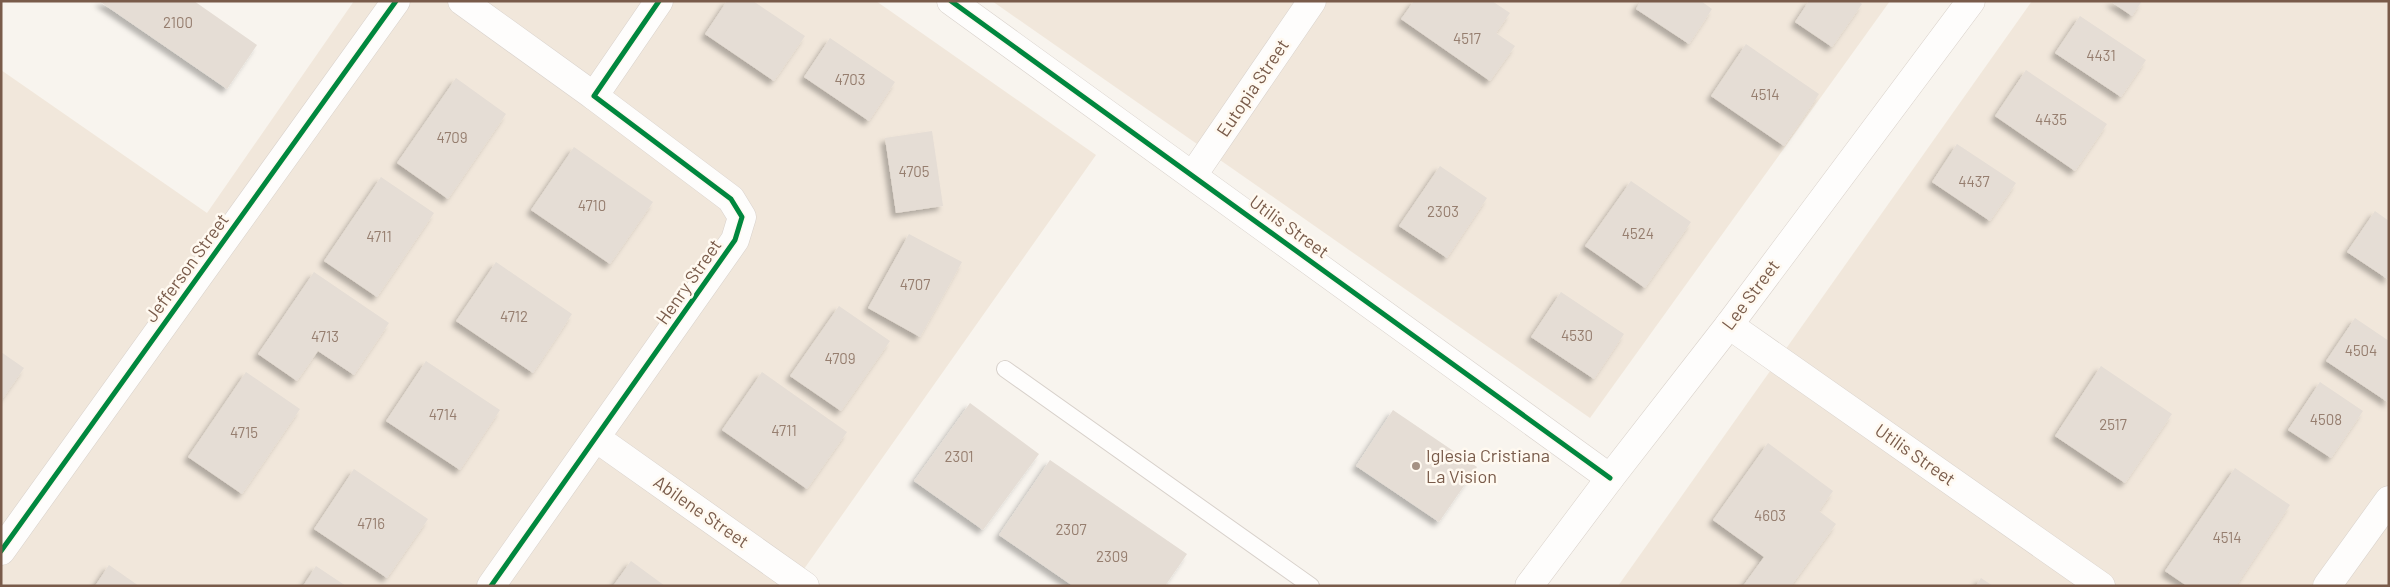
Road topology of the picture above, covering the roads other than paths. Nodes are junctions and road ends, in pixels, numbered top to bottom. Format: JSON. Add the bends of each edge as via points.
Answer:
{"nodes":[{"id":1,"x":396,"y":1,"type":"edge"},
{"id":2,"x":462,"y":1,"type":"edge"},
{"id":3,"x":659,"y":1,"type":"edge"},
{"id":4,"x":951,"y":1,"type":"edge"},
{"id":5,"x":1312,"y":1,"type":"edge"},
{"id":6,"x":1971,"y":1,"type":"edge"},
{"id":7,"x":594,"y":96,"type":"junction"},
{"id":8,"x":1193,"y":175,"type":"junction"},
{"id":9,"x":1729,"y":325,"type":"junction"},
{"id":10,"x":1004,"y":369,"type":"dead end"},
{"id":11,"x":596,"y":438,"type":"junction"},
{"id":12,"x":1610,"y":478,"type":"junction"},
{"id":13,"x":2389,"y":500,"type":"edge"},
{"id":14,"x":1,"y":551,"type":"edge"},
{"id":15,"x":491,"y":586,"type":"edge"},
{"id":16,"x":805,"y":586,"type":"edge"},
{"id":17,"x":1311,"y":586,"type":"edge"},
{"id":18,"x":1529,"y":586,"type":"edge"},
{"id":19,"x":2101,"y":586,"type":"edge"},
{"id":20,"x":2327,"y":586,"type":"edge"}],
"edges":[{"from":1,"to":14,"type":"street","name":"Jefferson Street"},
{"from":2,"to":7,"type":"street"},
{"from":3,"to":7,"type":"street"},
{"from":4,"to":8,"type":"street","name":"Utilis Street"},
{"from":5,"to":8,"type":"street","name":"Eutopia Street"},
{"from":6,"to":9,"type":"street","name":"Lee Street"},
{"from":7,"to":11,"type":"street","name":"Henry Street","via":[[716,185],[731,199],[742,217],[735,240],[723,260]]},
{"from":8,"to":12,"type":"street","name":"Utilis Street"},
{"from":9,"to":12,"type":"street","name":"Lee Street"},
{"from":9,"to":19,"type":"street","name":"Utilis Street"},
{"from":10,"to":17,"type":"lane"},
{"from":11,"to":15,"type":"street","name":"Henry Street"},
{"from":11,"to":16,"type":"street","name":"Abilene Street"},
{"from":12,"to":18,"type":"street","name":"Lee Street"},
{"from":13,"to":20,"type":"street"}]}
